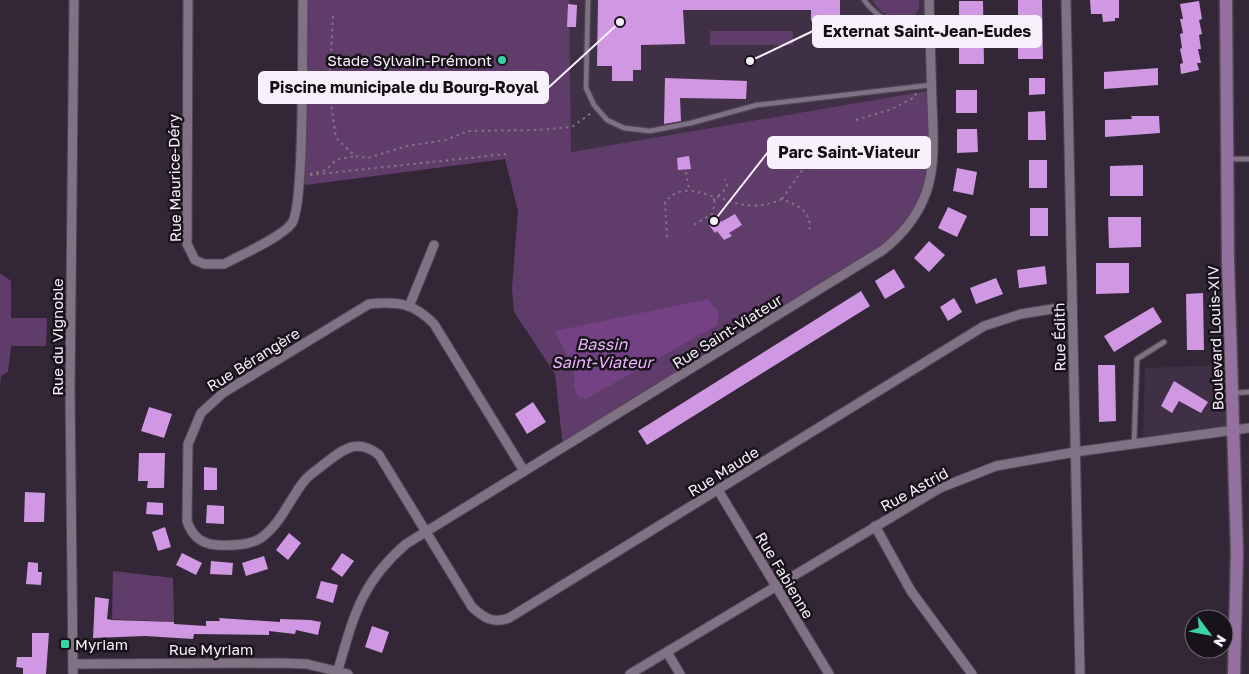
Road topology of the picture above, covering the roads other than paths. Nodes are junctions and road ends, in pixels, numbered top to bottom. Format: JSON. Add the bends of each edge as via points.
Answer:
{"nodes":[{"id":1,"x":74,"y":0,"type":"edge"},
{"id":2,"x":188,"y":0,"type":"edge"},
{"id":3,"x":303,"y":0,"type":"edge"},
{"id":4,"x":588,"y":0,"type":"edge"},
{"id":5,"x":864,"y":0,"type":"edge"},
{"id":6,"x":929,"y":0,"type":"edge"},
{"id":7,"x":1066,"y":0,"type":"edge"},
{"id":8,"x":1226,"y":0,"type":"edge"},
{"id":9,"x":930,"y":38,"type":"junction"},
{"id":10,"x":932,"y":85,"type":"junction"},
{"id":11,"x":1227,"y":159,"type":"junction"},
{"id":12,"x":1249,"y":159,"type":"edge"},
{"id":13,"x":434,"y":245,"type":"dead end"},
{"id":14,"x":410,"y":304,"type":"junction"},
{"id":15,"x":1072,"y":306,"type":"junction"},
{"id":16,"x":1164,"y":342,"type":"dead end"},
{"id":17,"x":1249,"y":392,"type":"edge"},
{"id":18,"x":1232,"y":393,"type":"junction"},
{"id":19,"x":1249,"y":428,"type":"edge"},
{"id":20,"x":1234,"y":429,"type":"junction"},
{"id":21,"x":1134,"y":446,"type":"junction"},
{"id":22,"x":1075,"y":452,"type":"junction"},
{"id":23,"x":524,"y":472,"type":"junction"},
{"id":24,"x":718,"y":490,"type":"junction"},
{"id":25,"x":874,"y":526,"type":"junction"},
{"id":26,"x":427,"y":532,"type":"junction"},
{"id":27,"x":775,"y":586,"type":"junction"},
{"id":28,"x":667,"y":652,"type":"junction"},
{"id":29,"x":73,"y":664,"type":"junction"},
{"id":30,"x":338,"y":670,"type":"junction"},
{"id":31,"x":73,"y":674,"type":"edge"},
{"id":32,"x":348,"y":674,"type":"edge"},
{"id":33,"x":630,"y":674,"type":"edge"},
{"id":34,"x":680,"y":674,"type":"edge"},
{"id":35,"x":829,"y":674,"type":"edge"},
{"id":36,"x":972,"y":674,"type":"edge"},
{"id":37,"x":1080,"y":674,"type":"edge"},
{"id":38,"x":1234,"y":674,"type":"edge"}],
"edges":[{"from":1,"to":29,"type":"street","name":"Rue du Vignoble","via":[[70,380]]},
{"from":2,"to":3,"type":"street","name":"Rue Maurice-Déry","via":[[186,244],[195,260],[204,264],[224,264],[286,230],[297,215]]},
{"from":4,"to":10,"type":"lane","via":[[586,88],[607,120],[624,128],[650,131],[757,105]]},
{"from":5,"to":9,"type":"lane","via":[[879,17],[914,36]]},
{"from":6,"to":9,"type":"street","name":"Rue Saint-Viateur"},
{"from":7,"to":15,"type":"street","name":"Rue Édith"},
{"from":8,"to":11,"type":"main road","name":"Boulevard Louis-XIV"},
{"from":9,"to":10,"type":"street","name":"Rue Saint-Viateur"},
{"from":10,"to":23,"type":"street","name":"Rue Saint-Viateur","via":[[933,140],[926,192],[915,217],[893,242]]},
{"from":11,"to":12,"type":"lane"},
{"from":11,"to":18,"type":"main road","name":"Boulevard Louis-XIV"},
{"from":13,"to":14,"type":"street"},
{"from":14,"to":23,"type":"street","via":[[434,324]]},
{"from":14,"to":26,"type":"street","name":"Rue Bérangère","via":[[369,304],[212,400],[201,413],[188,444],[186,521],[197,539],[207,544],[250,543],[260,539],[306,479],[348,448],[365,446],[379,455]]},
{"from":15,"to":22,"type":"street","name":"Rue Édith"},
{"from":15,"to":24,"type":"street","name":"Rue Maude","via":[[1020,314],[984,326]]},
{"from":16,"to":21,"type":"lane","via":[[1137,359]]},
{"from":17,"to":18,"type":"lane"},
{"from":18,"to":20,"type":"main road","name":"Boulevard Louis-XIV"},
{"from":19,"to":20,"type":"street","name":"Rue Astrid"},
{"from":20,"to":21,"type":"street","name":"Rue Astrid"},
{"from":20,"to":38,"type":"main road","name":"Boulevard Louis-XIV"},
{"from":21,"to":22,"type":"street","name":"Rue Astrid"},
{"from":22,"to":25,"type":"street","name":"Rue Astrid","via":[[996,466],[966,477],[940,488]]},
{"from":22,"to":37,"type":"street","name":"Rue Édith"},
{"from":23,"to":26,"type":"street","name":"Rue Saint-Viateur"},
{"from":24,"to":26,"type":"street","name":"Rue Maude","via":[[500,621],[481,616],[472,606]]},
{"from":24,"to":27,"type":"street","name":"Rue Fabienne"},
{"from":25,"to":27,"type":"street","name":"Rue Astrid"},
{"from":25,"to":36,"type":"street","via":[[911,591]]},
{"from":26,"to":30,"type":"street","name":"Rue Saint-Viateur","via":[[390,558],[365,590]]},
{"from":27,"to":28,"type":"street","name":"Rue Astrid"},
{"from":27,"to":35,"type":"street","name":"Rue Fabienne"},
{"from":28,"to":33,"type":"street","name":"Rue Astrid"},
{"from":28,"to":34,"type":"street"},
{"from":29,"to":30,"type":"street","name":"Rue Myriam","via":[[282,663]]},
{"from":29,"to":31,"type":"street","name":"Rue du Vignoble"},
{"from":30,"to":32,"type":"street","name":"Rue Myriam"}]}
